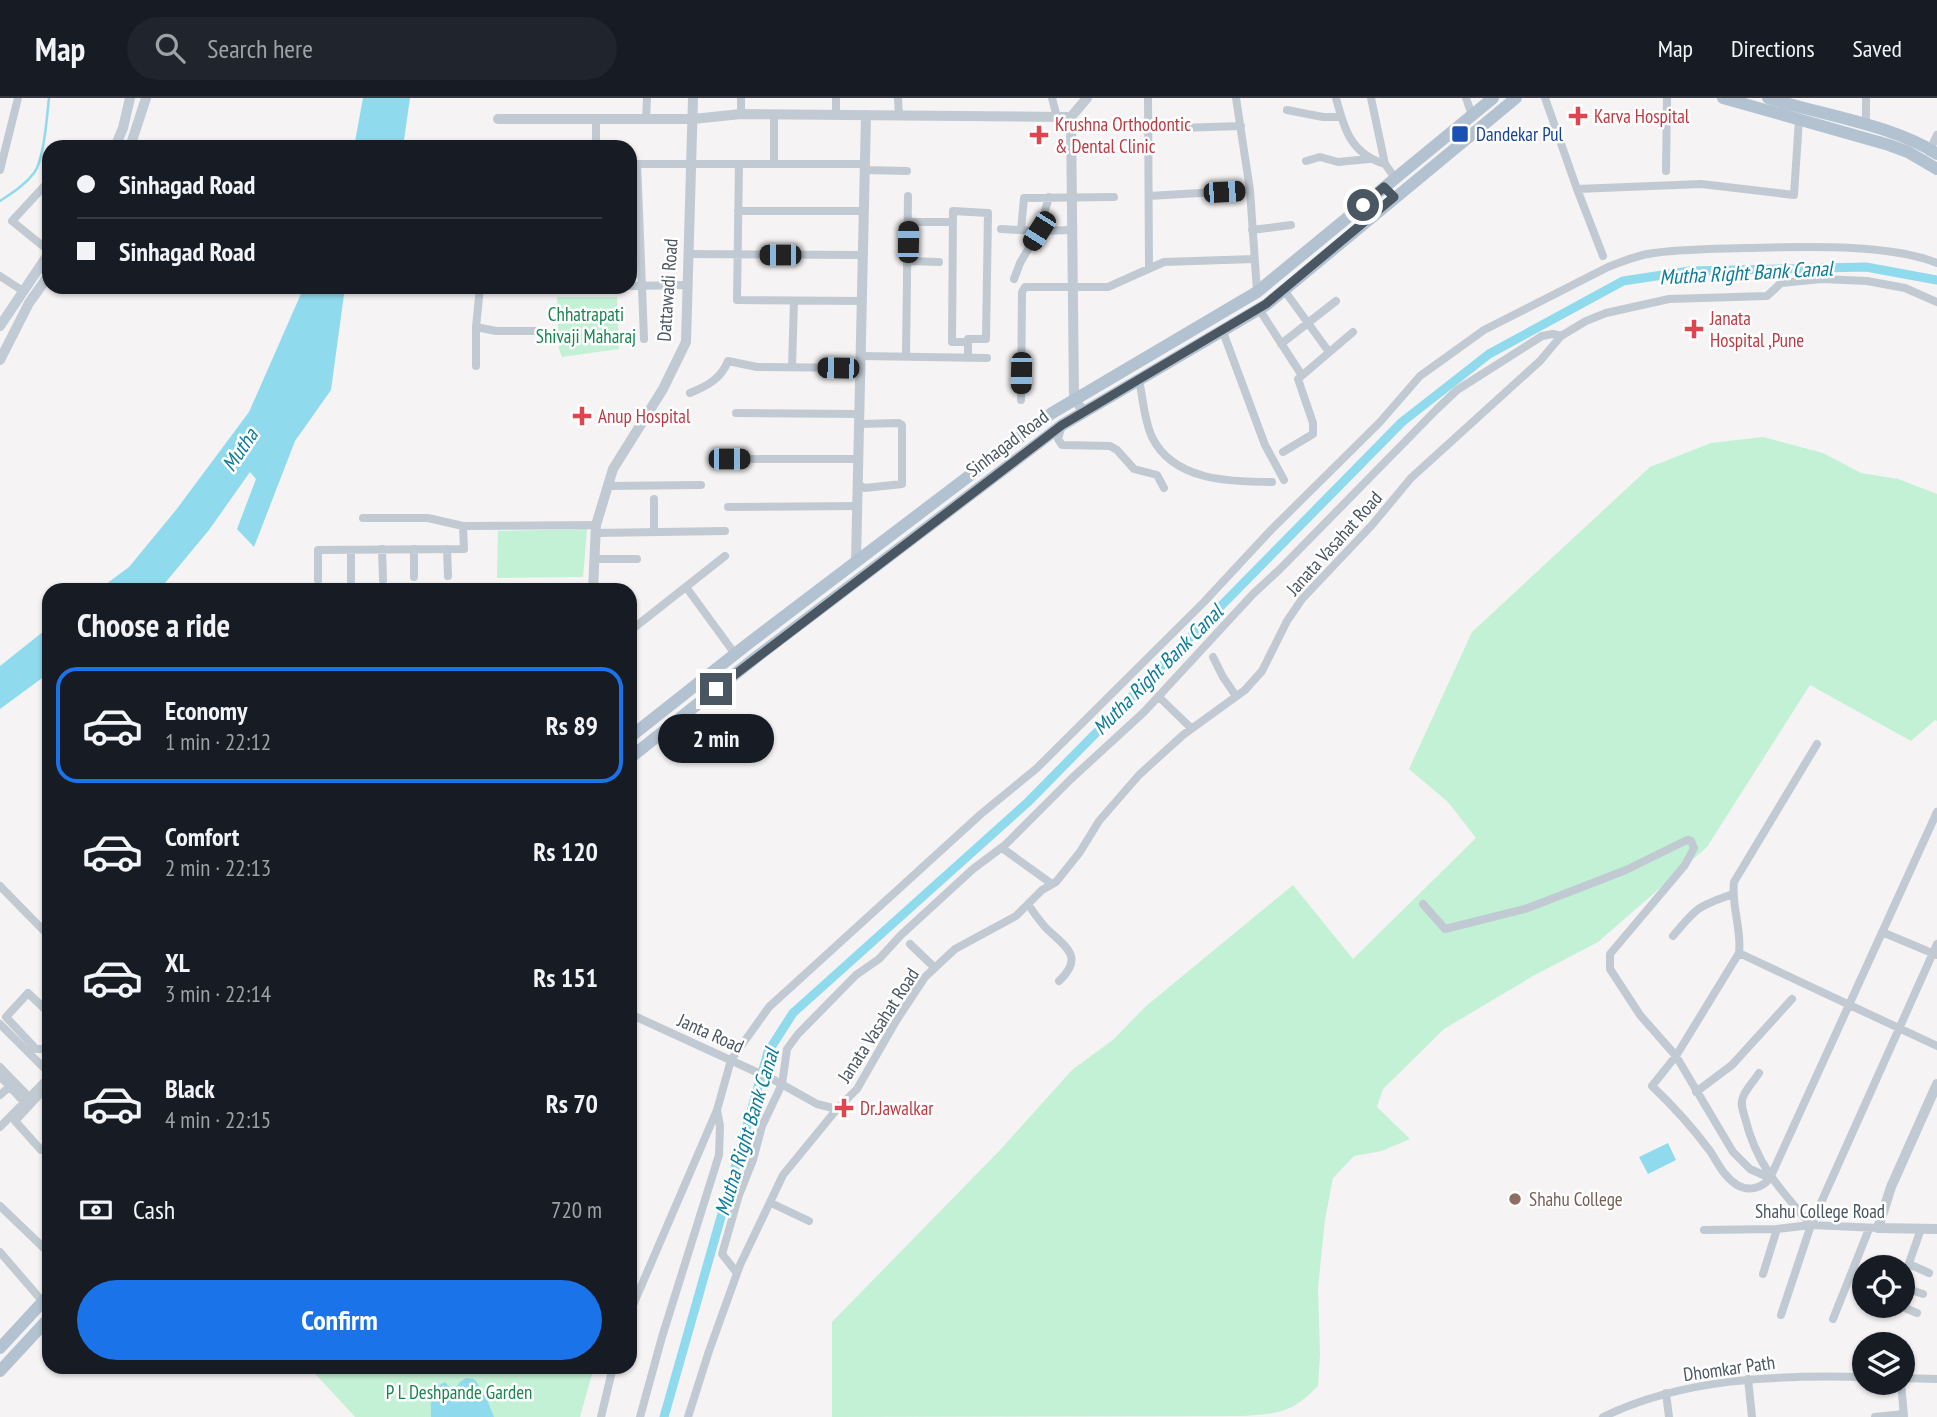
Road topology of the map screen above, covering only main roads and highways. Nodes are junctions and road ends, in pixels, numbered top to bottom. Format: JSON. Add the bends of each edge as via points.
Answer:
{"nodes":[{"id":1,"x":130,"y":98,"type":"edge"},
{"id":2,"x":146,"y":98,"type":"edge"},
{"id":3,"x":1493,"y":98,"type":"edge"},
{"id":4,"x":1723,"y":98,"type":"edge"},
{"id":5,"x":1768,"y":98,"type":"edge"},
{"id":6,"x":1512,"y":99,"type":"edge"},
{"id":7,"x":118,"y":140,"type":"edge"},
{"id":8,"x":132,"y":140,"type":"edge"},
{"id":9,"x":1930,"y":155,"type":"edge"},
{"id":10,"x":1937,"y":169,"type":"edge"},
{"id":11,"x":1384,"y":187,"type":"junction"},
{"id":12,"x":1394,"y":197,"type":"junction"},
{"id":13,"x":42,"y":262,"type":"edge"},
{"id":14,"x":42,"y":285,"type":"edge"},
{"id":15,"x":0,"y":326,"type":"edge"},
{"id":16,"x":0,"y":360,"type":"edge"},
{"id":17,"x":637,"y":731,"type":"edge"},
{"id":18,"x":637,"y":752,"type":"edge"},
{"id":19,"x":42,"y":1302,"type":"edge"},
{"id":20,"x":42,"y":1326,"type":"edge"},
{"id":21,"x":1,"y":1343,"type":"edge"},
{"id":22,"x":0,"y":1371,"type":"edge"}],
"edges":[{"from":1,"to":7,"type":"main road"},
{"from":2,"to":8,"type":"main road"},
{"from":3,"to":11,"type":"main road","name":"Sinhagad Road"},
{"from":4,"to":9,"type":"main road"},
{"from":5,"to":9,"type":"main road","via":[[1903,137]]},
{"from":6,"to":12,"type":"main road","name":"Sinhagad Road"},
{"from":9,"to":10,"type":"main road"},
{"from":11,"to":12,"type":"main road"},
{"from":11,"to":17,"type":"main road","name":"Sinhagad Road","via":[[1256,292],[1074,398]]},
{"from":12,"to":18,"type":"main road","name":"Sinhagad Road","via":[[1259,309],[1062,425]]},
{"from":13,"to":15,"type":"main road"},
{"from":14,"to":16,"type":"main road"},
{"from":19,"to":21,"type":"main road"},
{"from":20,"to":22,"type":"main road"}]}
